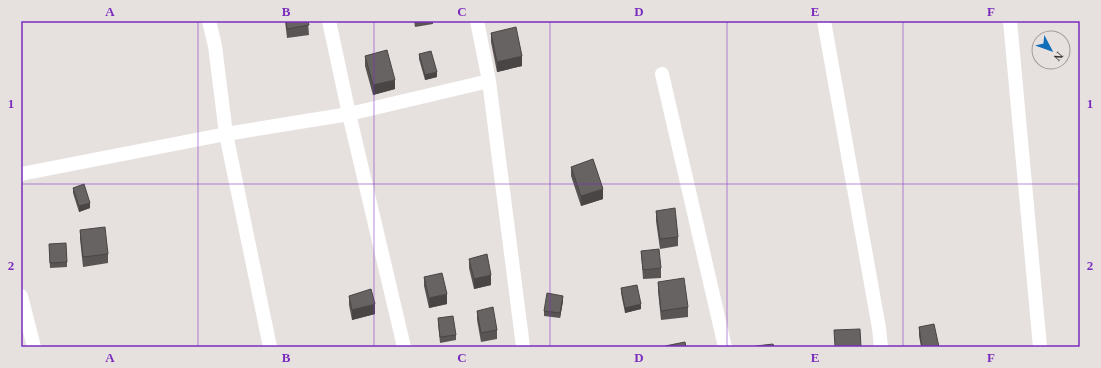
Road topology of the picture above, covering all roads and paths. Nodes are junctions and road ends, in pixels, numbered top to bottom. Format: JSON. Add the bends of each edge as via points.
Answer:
{"nodes":[{"id":1,"x":209,"y":21,"type":"edge"},
{"id":2,"x":329,"y":21,"type":"edge"},
{"id":3,"x":477,"y":21,"type":"edge"},
{"id":4,"x":824,"y":21,"type":"edge"},
{"id":5,"x":1010,"y":21,"type":"edge"},
{"id":6,"x":662,"y":74,"type":"dead end"},
{"id":7,"x":489,"y":81,"type":"junction"},
{"id":8,"x":349,"y":114,"type":"junction"},
{"id":9,"x":226,"y":134,"type":"junction"},
{"id":10,"x":21,"y":174,"type":"edge"},
{"id":11,"x":21,"y":296,"type":"edge"},
{"id":12,"x":34,"y":347,"type":"edge"},
{"id":13,"x":270,"y":347,"type":"edge"},
{"id":14,"x":404,"y":347,"type":"edge"},
{"id":15,"x":523,"y":347,"type":"edge"},
{"id":16,"x":725,"y":347,"type":"edge"},
{"id":17,"x":881,"y":347,"type":"edge"},
{"id":18,"x":1040,"y":347,"type":"edge"}],
"edges":[{"from":1,"to":9,"type":"street","via":[[215,46]]},
{"from":2,"to":8,"type":"street"},
{"from":3,"to":7,"type":"street"},
{"from":4,"to":17,"type":"street"},
{"from":5,"to":18,"type":"street"},
{"from":6,"to":16,"type":"street"},
{"from":7,"to":8,"type":"street"},
{"from":7,"to":15,"type":"street"},
{"from":8,"to":9,"type":"street"},
{"from":8,"to":14,"type":"street"},
{"from":9,"to":10,"type":"street"},
{"from":9,"to":13,"type":"street"},
{"from":11,"to":12,"type":"street"}]}
